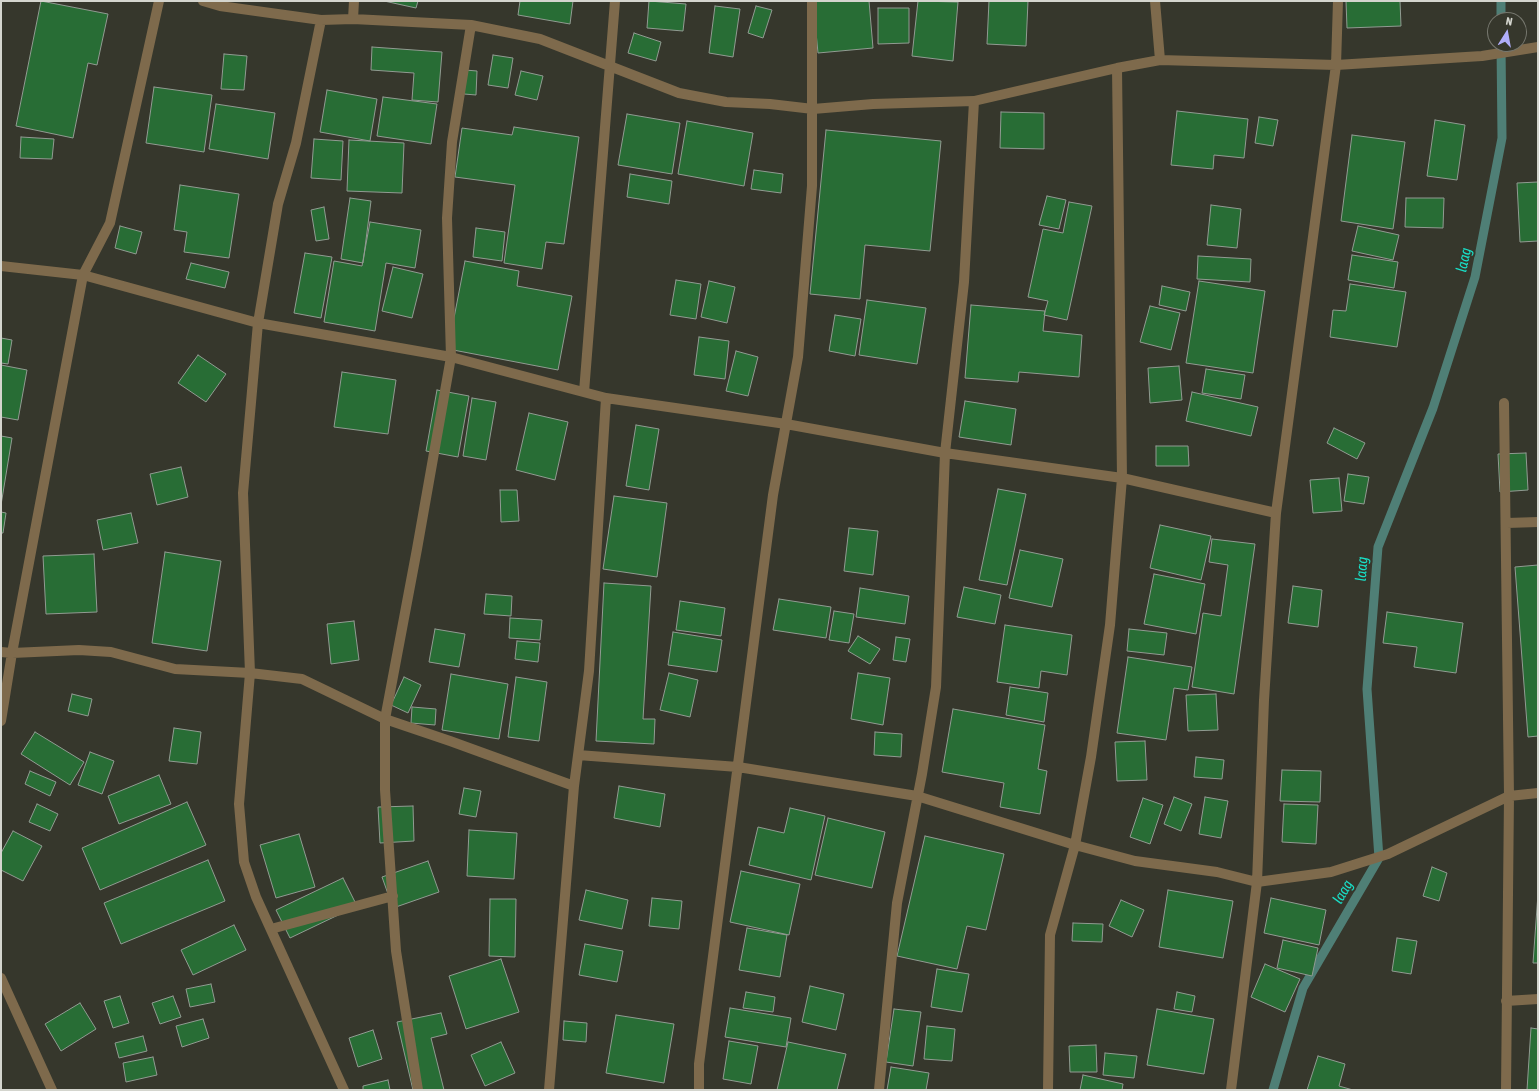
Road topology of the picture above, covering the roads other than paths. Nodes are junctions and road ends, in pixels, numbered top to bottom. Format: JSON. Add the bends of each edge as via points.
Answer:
{"nodes":[{"id":1,"x":159,"y":1,"type":"edge"},
{"id":2,"x":203,"y":1,"type":"edge"},
{"id":3,"x":354,"y":1,"type":"edge"},
{"id":4,"x":615,"y":1,"type":"edge"},
{"id":5,"x":812,"y":1,"type":"edge"},
{"id":6,"x":1155,"y":1,"type":"edge"},
{"id":7,"x":1338,"y":1,"type":"edge"},
{"id":8,"x":353,"y":19,"type":"junction"},
{"id":9,"x":321,"y":20,"type":"junction"},
{"id":10,"x":471,"y":25,"type":"junction"},
{"id":11,"x":1538,"y":47,"type":"edge"},
{"id":12,"x":1160,"y":60,"type":"junction"},
{"id":13,"x":610,"y":65,"type":"junction"},
{"id":14,"x":1336,"y":65,"type":"junction"},
{"id":15,"x":1117,"y":68,"type":"junction"},
{"id":16,"x":974,"y":101,"type":"junction"},
{"id":17,"x":813,"y":109,"type":"junction"},
{"id":18,"x":1,"y":266,"type":"edge"},
{"id":19,"x":83,"y":275,"type":"junction"},
{"id":20,"x":258,"y":323,"type":"junction"},
{"id":21,"x":451,"y":357,"type":"junction"},
{"id":22,"x":584,"y":392,"type":"junction"},
{"id":23,"x":606,"y":398,"type":"junction"},
{"id":24,"x":1504,"y":403,"type":"dead end"},
{"id":25,"x":786,"y":424,"type":"junction"},
{"id":26,"x":945,"y":453,"type":"junction"},
{"id":27,"x":1122,"y":478,"type":"junction"},
{"id":28,"x":1276,"y":513,"type":"junction"},
{"id":29,"x":1538,"y":522,"type":"edge"},
{"id":30,"x":1507,"y":523,"type":"junction"},
{"id":31,"x":1,"y":652,"type":"edge"},
{"id":32,"x":12,"y":653,"type":"junction"},
{"id":33,"x":250,"y":673,"type":"junction"},
{"id":34,"x":385,"y":719,"type":"junction"},
{"id":35,"x":1,"y":721,"type":"edge"},
{"id":36,"x":578,"y":755,"type":"junction"},
{"id":37,"x":738,"y":767,"type":"junction"},
{"id":38,"x":574,"y":786,"type":"junction"},
{"id":39,"x":1538,"y":793,"type":"edge"},
{"id":40,"x":917,"y":796,"type":"junction"},
{"id":41,"x":1509,"y":796,"type":"junction"},
{"id":42,"x":1075,"y":845,"type":"junction"},
{"id":43,"x":1257,"y":882,"type":"junction"},
{"id":44,"x":393,"y":896,"type":"junction"},
{"id":45,"x":271,"y":929,"type":"junction"},
{"id":46,"x":1,"y":978,"type":"edge"},
{"id":47,"x":1538,"y":999,"type":"edge"},
{"id":48,"x":1506,"y":1001,"type":"junction"},
{"id":49,"x":52,"y":1090,"type":"edge"},
{"id":50,"x":344,"y":1090,"type":"edge"},
{"id":51,"x":418,"y":1090,"type":"edge"},
{"id":52,"x":549,"y":1090,"type":"edge"},
{"id":53,"x":699,"y":1090,"type":"edge"},
{"id":54,"x":879,"y":1090,"type":"edge"},
{"id":55,"x":1048,"y":1090,"type":"edge"},
{"id":56,"x":1231,"y":1090,"type":"edge"},
{"id":57,"x":1506,"y":1090,"type":"edge"}],
"edges":[{"from":1,"to":19,"type":"street","via":[[110,223]]},
{"from":2,"to":9,"type":"street","via":[[220,6]]},
{"from":3,"to":8,"type":"street"},
{"from":4,"to":13,"type":"street"},
{"from":5,"to":17,"type":"street"},
{"from":6,"to":12,"type":"street"},
{"from":7,"to":14,"type":"street"},
{"from":8,"to":9,"type":"street"},
{"from":8,"to":10,"type":"street"},
{"from":9,"to":20,"type":"street","via":[[296,143],[278,204]]},
{"from":10,"to":13,"type":"street","via":[[540,39]]},
{"from":10,"to":21,"type":"street","via":[[452,142],[447,218]]},
{"from":11,"to":14,"type":"street","via":[[1482,56]]},
{"from":12,"to":14,"type":"street"},
{"from":12,"to":15,"type":"street"},
{"from":13,"to":17,"type":"street","via":[[679,92],[726,102]]},
{"from":13,"to":22,"type":"street"},
{"from":14,"to":28,"type":"street"},
{"from":15,"to":16,"type":"street"},
{"from":15,"to":27,"type":"street"},
{"from":16,"to":17,"type":"street","via":[[873,104]]},
{"from":16,"to":26,"type":"street","via":[[964,282]]},
{"from":17,"to":25,"type":"street","via":[[812,186],[798,357]]},
{"from":18,"to":19,"type":"street"},
{"from":19,"to":20,"type":"street"},
{"from":19,"to":32,"type":"street"},
{"from":20,"to":21,"type":"street"},
{"from":20,"to":33,"type":"street","via":[[243,493]]},
{"from":21,"to":22,"type":"street"},
{"from":21,"to":34,"type":"street"},
{"from":22,"to":23,"type":"street"},
{"from":23,"to":25,"type":"street"},
{"from":23,"to":36,"type":"street","via":[[589,670]]},
{"from":24,"to":30,"type":"street"},
{"from":25,"to":26,"type":"street"},
{"from":25,"to":37,"type":"street","via":[[773,495]]},
{"from":26,"to":27,"type":"street"},
{"from":26,"to":40,"type":"street","via":[[936,687]]},
{"from":27,"to":28,"type":"street"},
{"from":27,"to":42,"type":"street","via":[[1110,625]]},
{"from":28,"to":43,"type":"street","via":[[1264,700]]},
{"from":29,"to":30,"type":"street"},
{"from":30,"to":41,"type":"street"},
{"from":31,"to":32,"type":"street"},
{"from":32,"to":33,"type":"street","via":[[79,650],[111,652],[175,669]]},
{"from":32,"to":35,"type":"street"},
{"from":33,"to":34,"type":"street","via":[[302,679]]},
{"from":33,"to":45,"type":"street","via":[[239,804],[244,862]]},
{"from":34,"to":38,"type":"street"},
{"from":34,"to":44,"type":"street","via":[[385,790]]},
{"from":36,"to":37,"type":"street"},
{"from":36,"to":38,"type":"street"},
{"from":37,"to":40,"type":"street"},
{"from":37,"to":53,"type":"street","via":[[699,1064]]},
{"from":38,"to":52,"type":"street"},
{"from":39,"to":41,"type":"street"},
{"from":40,"to":42,"type":"street"},
{"from":40,"to":54,"type":"street","via":[[897,903]]},
{"from":41,"to":43,"type":"street","via":[[1388,854],[1331,872]]},
{"from":41,"to":48,"type":"street"},
{"from":42,"to":43,"type":"street","via":[[1136,861],[1217,872]]},
{"from":42,"to":55,"type":"street","via":[[1050,935]]},
{"from":43,"to":56,"type":"street"},
{"from":44,"to":45,"type":"street"},
{"from":44,"to":51,"type":"street","via":[[396,951]]},
{"from":45,"to":50,"type":"street"},
{"from":46,"to":49,"type":"street"},
{"from":47,"to":48,"type":"street"},
{"from":48,"to":57,"type":"street"}]}
